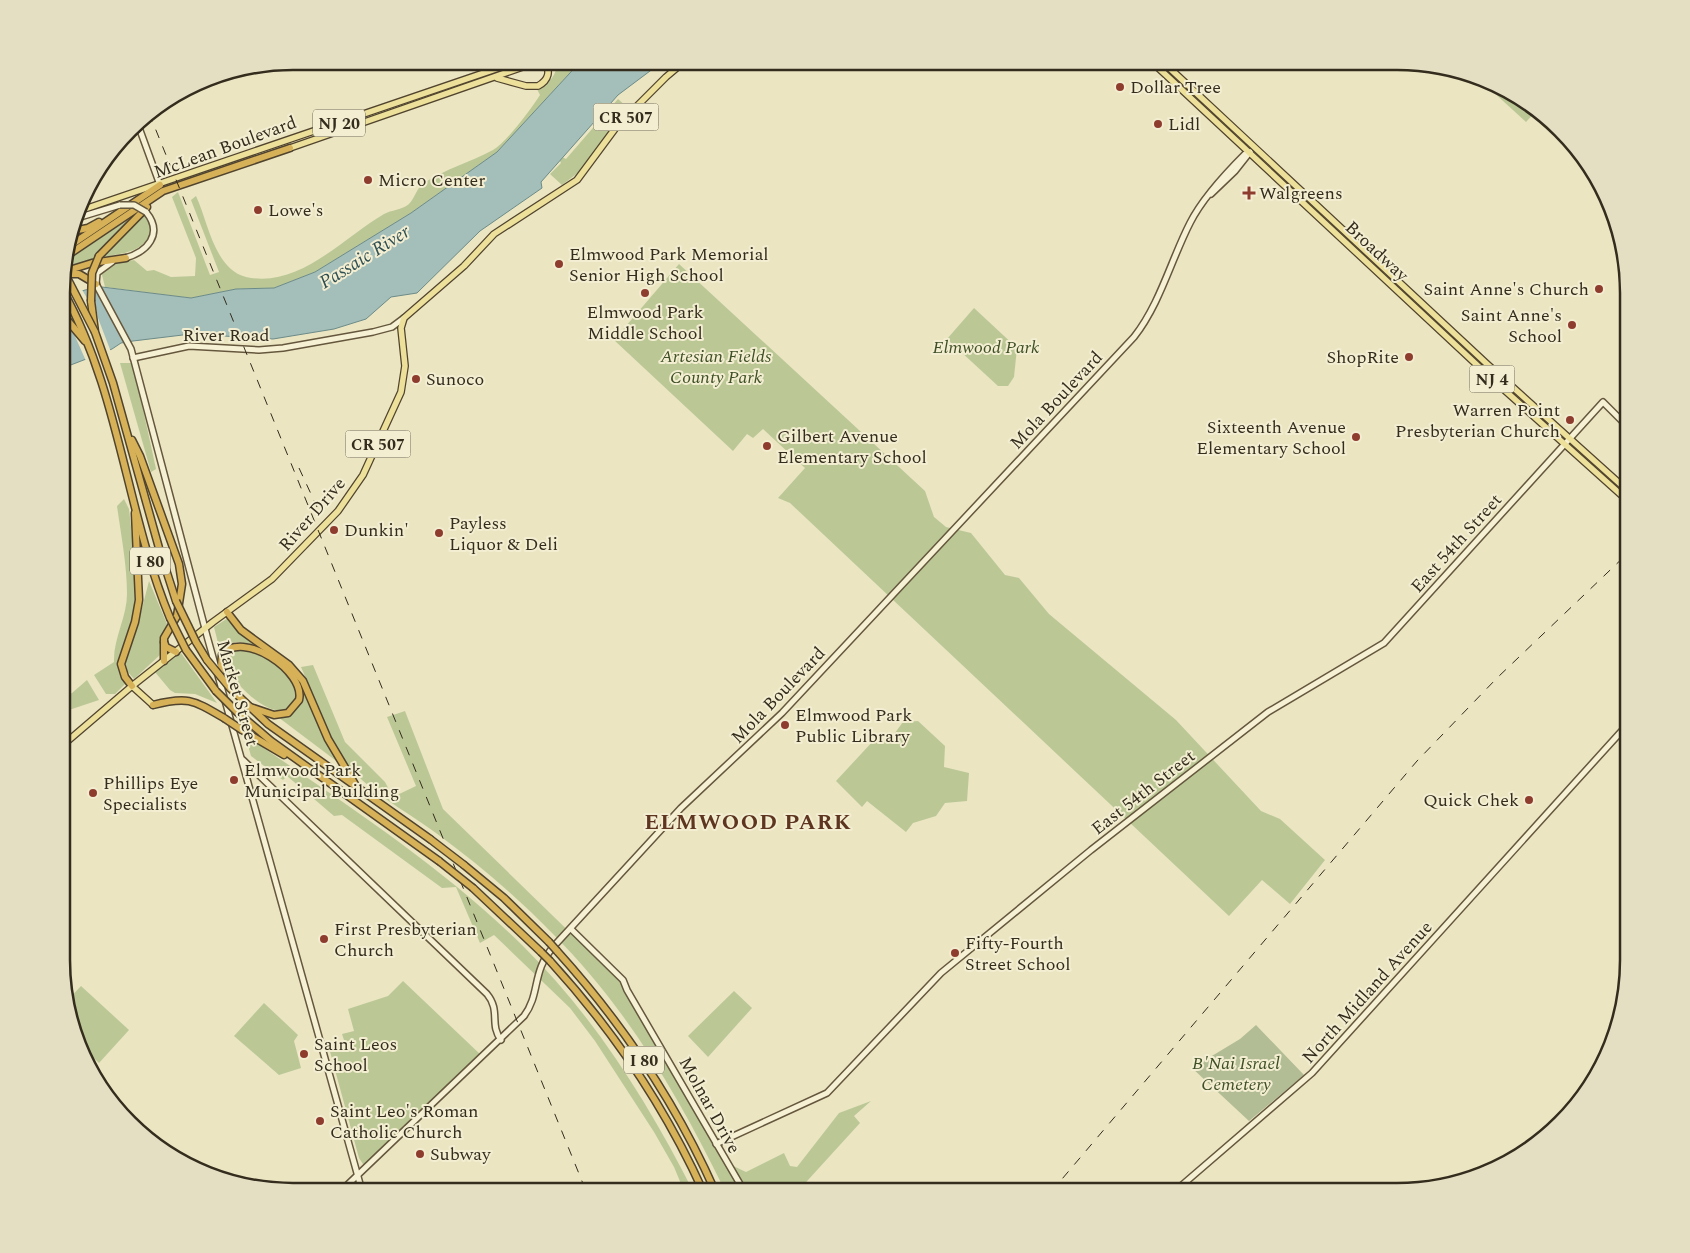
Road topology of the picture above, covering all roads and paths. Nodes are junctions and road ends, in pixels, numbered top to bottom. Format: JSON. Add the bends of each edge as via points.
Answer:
{"nodes":[{"id":1,"x":493,"y":70,"type":"edge"},
{"id":2,"x":516,"y":70,"type":"edge"},
{"id":3,"x":546,"y":70,"type":"edge"},
{"id":4,"x":674,"y":70,"type":"edge"},
{"id":5,"x":1161,"y":70,"type":"edge"},
{"id":6,"x":1173,"y":70,"type":"edge"},
{"id":7,"x":492,"y":78,"type":"junction"},
{"id":8,"x":140,"y":130,"type":"edge"},
{"id":9,"x":1252,"y":144,"type":"junction"},
{"id":10,"x":290,"y":148,"type":"joint"},
{"id":11,"x":1250,"y":152,"type":"junction"},
{"id":12,"x":160,"y":185,"type":"junction"},
{"id":13,"x":173,"y":188,"type":"junction"},
{"id":14,"x":134,"y":201,"type":"junction"},
{"id":15,"x":86,"y":209,"type":"edge"},
{"id":16,"x":84,"y":216,"type":"edge"},
{"id":17,"x":80,"y":229,"type":"edge"},
{"id":18,"x":76,"y":241,"type":"edge"},
{"id":19,"x":74,"y":251,"type":"edge"},
{"id":20,"x":126,"y":258,"type":"junction"},
{"id":21,"x":71,"y":269,"type":"edge"},
{"id":22,"x":71,"y":273,"type":"edge"},
{"id":23,"x":96,"y":284,"type":"junction"},
{"id":24,"x":70,"y":285,"type":"edge"},
{"id":25,"x":70,"y":304,"type":"edge"},
{"id":26,"x":404,"y":318,"type":"junction"},
{"id":27,"x":70,"y":323,"type":"edge"},
{"id":28,"x":95,"y":332,"type":"junction"},
{"id":29,"x":89,"y":346,"type":"junction"},
{"id":30,"x":133,"y":358,"type":"junction"},
{"id":31,"x":1620,"y":419,"type":"edge"},
{"id":32,"x":126,"y":427,"type":"junction"},
{"id":33,"x":1569,"y":438,"type":"junction"},
{"id":34,"x":1564,"y":444,"type":"junction"},
{"id":35,"x":1620,"y":483,"type":"edge"},
{"id":36,"x":1620,"y":494,"type":"edge"},
{"id":37,"x":135,"y":502,"type":"junction"},
{"id":38,"x":227,"y":612,"type":"junction"},
{"id":39,"x":205,"y":628,"type":"junction"},
{"id":40,"x":164,"y":638,"type":"junction"},
{"id":41,"x":176,"y":652,"type":"junction"},
{"id":42,"x":164,"y":661,"type":"junction"},
{"id":43,"x":220,"y":679,"type":"junction"},
{"id":44,"x":132,"y":686,"type":"junction"},
{"id":45,"x":153,"y":705,"type":"joint"},
{"id":46,"x":248,"y":706,"type":"junction"},
{"id":47,"x":1620,"y":733,"type":"edge"},
{"id":48,"x":70,"y":739,"type":"edge"},
{"id":49,"x":243,"y":760,"type":"junction"},
{"id":50,"x":318,"y":774,"type":"junction"},
{"id":51,"x":260,"y":776,"type":"junction"},
{"id":52,"x":248,"y":780,"type":"junction"},
{"id":53,"x":357,"y":787,"type":"junction"},
{"id":54,"x":571,"y":929,"type":"junction"},
{"id":55,"x":501,"y":1040,"type":"junction"},
{"id":56,"x":716,"y":1144,"type":"junction"},
{"id":57,"x":358,"y":1174,"type":"junction"},
{"id":58,"x":349,"y":1183,"type":"edge"},
{"id":59,"x":360,"y":1183,"type":"edge"},
{"id":60,"x":699,"y":1183,"type":"edge"},
{"id":61,"x":712,"y":1183,"type":"edge"},
{"id":62,"x":739,"y":1183,"type":"edge"},
{"id":63,"x":1184,"y":1183,"type":"edge"}],
"edges":[{"from":1,"to":12,"type":"main road","name":"McLean Boulevard","number":"NJ 20"},
{"from":2,"to":7,"type":"main road","name":"McLean Boulevard","number":"NJ 20"},
{"from":3,"to":7,"type":"main road","via":[[543,83],[538,86]]},
{"from":4,"to":26,"type":"main road","number":"CR 507","via":[[617,126],[577,180],[494,234],[464,266]]},
{"from":5,"to":11,"type":"main road","name":"Broadway","number":"NJ 4"},
{"from":6,"to":9,"type":"main road","name":"Broadway","number":"NJ 4"},
{"from":7,"to":10,"type":"main road","name":"McLean Boulevard","number":"NJ 20"},
{"from":8,"to":12,"type":"street"},
{"from":9,"to":11,"type":"street"},
{"from":9,"to":33,"type":"main road","name":"Broadway","number":"NJ 4"},
{"from":10,"to":13,"type":"highway","name":"McLean Boulevard","number":"NJ 20"},
{"from":11,"to":34,"type":"main road","name":"Broadway","number":"NJ 4"},
{"from":11,"to":54,"type":"street","name":"Mola Boulevard","via":[[1232,166],[1212,189],[1191,220],[1146,321],[1134,337],[782,713],[681,808]]},
{"from":12,"to":14,"type":"highway","name":"McLean Boulevard","number":"NJ 20"},
{"from":12,"to":15,"type":"main road"},
{"from":13,"to":19,"type":"highway","name":"McLean Boulevard","number":"NJ 20","via":[[155,196]]},
{"from":13,"to":28,"type":"highway","bridge":true,"via":[[141,212],[99,256],[90,282]]},
{"from":14,"to":17,"type":"highway","via":[[96,225]]},
{"from":14,"to":18,"type":"highway","name":"McLean Boulevard","number":"NJ 20"},
{"from":16,"to":20,"type":"street","bridge":true,"via":[[120,205],[134,205],[146,212],[153,225],[152,238],[145,250]]},
{"from":20,"to":21,"type":"highway","via":[[92,262]]},
{"from":20,"to":23,"type":"street","via":[[110,262],[100,269],[95,278]]},
{"from":22,"to":23,"type":"highway"},
{"from":23,"to":30,"type":"street","name":"Market Street","via":[[130,346]]},
{"from":24,"to":28,"type":"highway","number":"I 80","bridge":true},
{"from":25,"to":29,"type":"highway","number":"I 80"},
{"from":26,"to":30,"type":"street","name":"River Road","via":[[392,327],[373,332],[283,348],[259,350],[189,346]]},
{"from":26,"to":38,"type":"main road","name":"River Drive","number":"CR 507","via":[[401,328],[405,366],[401,392],[356,486],[338,511],[286,566]]},
{"from":27,"to":29,"type":"highway"},
{"from":28,"to":32,"type":"highway","number":"I 80"},
{"from":29,"to":37,"type":"highway","number":"I 80"},
{"from":30,"to":39,"type":"street","name":"Market Street"},
{"from":31,"to":33,"type":"street","name":"East 54th Street","via":[[1603,402]]},
{"from":32,"to":40,"type":"highway","via":[[140,456],[179,564],[182,584],[177,616]]},
{"from":32,"to":46,"type":"highway","number":"I 80","bridge":true,"via":[[176,601],[207,660]]},
{"from":33,"to":34,"type":"street","name":"East 54th Street"},
{"from":33,"to":35,"type":"main road","name":"Broadway","number":"NJ 4"},
{"from":34,"to":36,"type":"main road","name":"Broadway","number":"NJ 4"},
{"from":34,"to":56,"type":"street","name":"East 54th Street","via":[[1384,643],[1268,712],[1091,850],[942,973],[832,1090]]},
{"from":37,"to":44,"type":"highway","via":[[139,600],[121,664],[125,678]]},
{"from":37,"to":50,"type":"highway","number":"I 80","bridge":true,"via":[[154,575],[186,650],[236,712]]},
{"from":38,"to":39,"type":"main road","name":"River Drive","number":"CR 507"},
{"from":38,"to":53,"type":"highway","via":[[241,630],[289,665],[303,681],[328,739]]},
{"from":39,"to":41,"type":"main road","name":"River Drive","number":"CR 507"},
{"from":39,"to":43,"type":"street","name":"Market Street"},
{"from":40,"to":41,"type":"highway","via":[[166,647]]},
{"from":40,"to":42,"type":"highway"},
{"from":41,"to":42,"type":"main road","name":"River Drive","number":"CR 507"},
{"from":42,"to":44,"type":"main road","name":"River Drive","number":"CR 507"},
{"from":43,"to":46,"type":"highway","via":[[222,655],[230,647],[241,645],[271,658],[298,683],[299,700],[288,713],[274,715]]},
{"from":43,"to":49,"type":"street","name":"Market Street"},
{"from":44,"to":45,"type":"main road"},
{"from":44,"to":48,"type":"main road","name":"River Drive","number":"CR 507"},
{"from":45,"to":50,"type":"highway","bridge":true,"via":[[187,700],[224,718]]},
{"from":46,"to":53,"type":"highway","number":"I 80","via":[[268,724]]},
{"from":47,"to":63,"type":"street","name":"North Midland Avenue","via":[[1312,1073]]},
{"from":49,"to":51,"type":"street"},
{"from":49,"to":52,"type":"street","name":"Market Street"},
{"from":50,"to":60,"type":"highway","number":"I 80","bridge":true,"via":[[473,888],[550,961],[596,1015],[634,1067]]},
{"from":51,"to":52,"type":"street"},
{"from":51,"to":55,"type":"street","via":[[488,994],[495,1004],[495,1029]]},
{"from":52,"to":57,"type":"street","name":"Market Street"},
{"from":53,"to":61,"type":"highway","number":"I 80","bridge":true,"via":[[464,864],[549,942],[608,1011],[644,1061]]},
{"from":54,"to":55,"type":"street","name":"Mola Boulevard","via":[[544,959],[531,1006]]},
{"from":54,"to":56,"type":"street","name":"Molnar Drive","via":[[623,980]]},
{"from":55,"to":57,"type":"street","name":"Mola Boulevard"},
{"from":56,"to":62,"type":"street","name":"Molnar Drive"},
{"from":57,"to":58,"type":"street","name":"Mola Boulevard"},
{"from":57,"to":59,"type":"street","name":"Market Street"}]}
